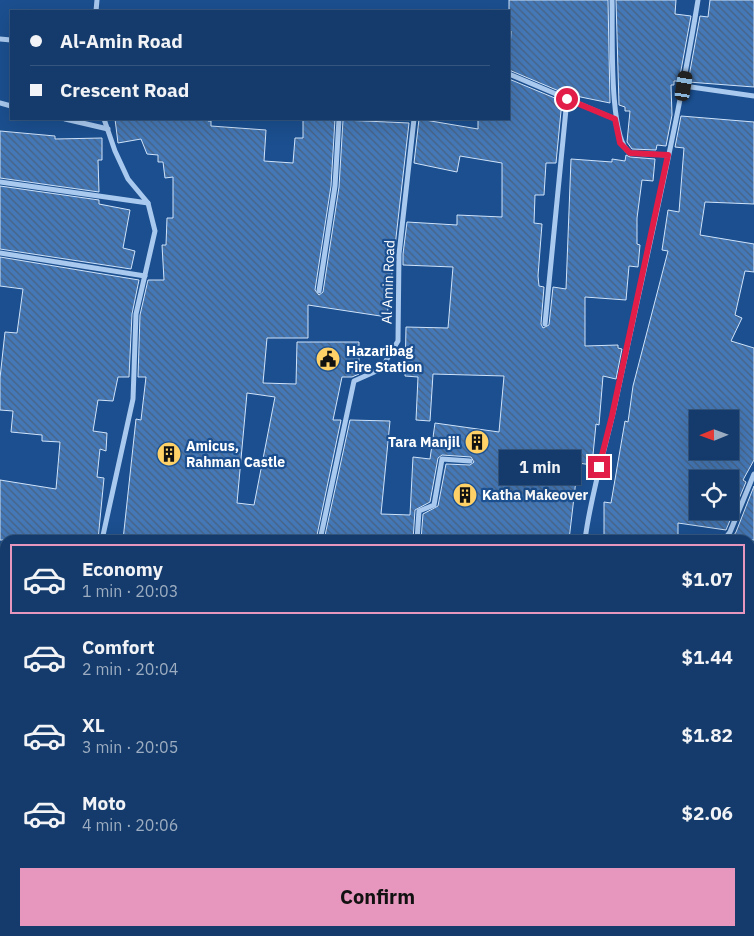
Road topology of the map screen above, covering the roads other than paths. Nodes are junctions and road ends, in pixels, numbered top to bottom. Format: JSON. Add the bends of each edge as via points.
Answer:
{"nodes":[{"id":1,"x":612,"y":0,"type":"edge"},
{"id":2,"x":698,"y":0,"type":"edge"},
{"id":3,"x":510,"y":74,"type":"edge"},
{"id":4,"x":684,"y":86,"type":"junction"},
{"id":5,"x":754,"y":96,"type":"edge"},
{"id":6,"x":567,"y":99,"type":"junction"},
{"id":7,"x":615,"y":119,"type":"junction"},
{"id":8,"x":69,"y":120,"type":"edge"},
{"id":9,"x":104,"y":120,"type":"edge"},
{"id":10,"x":339,"y":120,"type":"edge"},
{"id":11,"x":414,"y":120,"type":"edge"},
{"id":12,"x":108,"y":129,"type":"junction"},
{"id":13,"x":668,"y":155,"type":"junction"},
{"id":14,"x":0,"y":182,"type":"edge"},
{"id":15,"x":148,"y":203,"type":"junction"},
{"id":16,"x":0,"y":253,"type":"edge"},
{"id":17,"x":145,"y":276,"type":"junction"},
{"id":18,"x":319,"y":291,"type":"dead end"},
{"id":19,"x":545,"y":324,"type":"dead end"},
{"id":20,"x":470,"y":461,"type":"dead end"},
{"id":21,"x":754,"y":474,"type":"edge"},
{"id":22,"x":103,"y":535,"type":"edge"},
{"id":23,"x":321,"y":535,"type":"edge"},
{"id":24,"x":417,"y":535,"type":"edge"},
{"id":25,"x":586,"y":535,"type":"edge"},
{"id":26,"x":728,"y":535,"type":"edge"}],
"edges":[{"from":1,"to":7,"type":"street"},
{"from":2,"to":4,"type":"street"},
{"from":3,"to":6,"type":"street"},
{"from":4,"to":5,"type":"street"},
{"from":4,"to":13,"type":"street"},
{"from":6,"to":7,"type":"street"},
{"from":6,"to":19,"type":"street"},
{"from":7,"to":13,"type":"street","via":[[624,150]]},
{"from":8,"to":12,"type":"street"},
{"from":9,"to":12,"type":"street"},
{"from":10,"to":18,"type":"street","via":[[335,186]]},
{"from":11,"to":23,"type":"street","name":"Al Amin Road","via":[[399,254],[398,341],[381,370],[354,381]]},
{"from":12,"to":15,"type":"street","via":[[128,179]]},
{"from":13,"to":25,"type":"street","via":[[612,416],[590,501]]},
{"from":14,"to":15,"type":"street"},
{"from":15,"to":17,"type":"street","via":[[155,231]]},
{"from":16,"to":17,"type":"street"},
{"from":17,"to":22,"type":"street","via":[[135,329],[133,399]]},
{"from":20,"to":24,"type":"street","via":[[442,459],[434,505],[419,511]]},
{"from":21,"to":26,"type":"street"}]}
